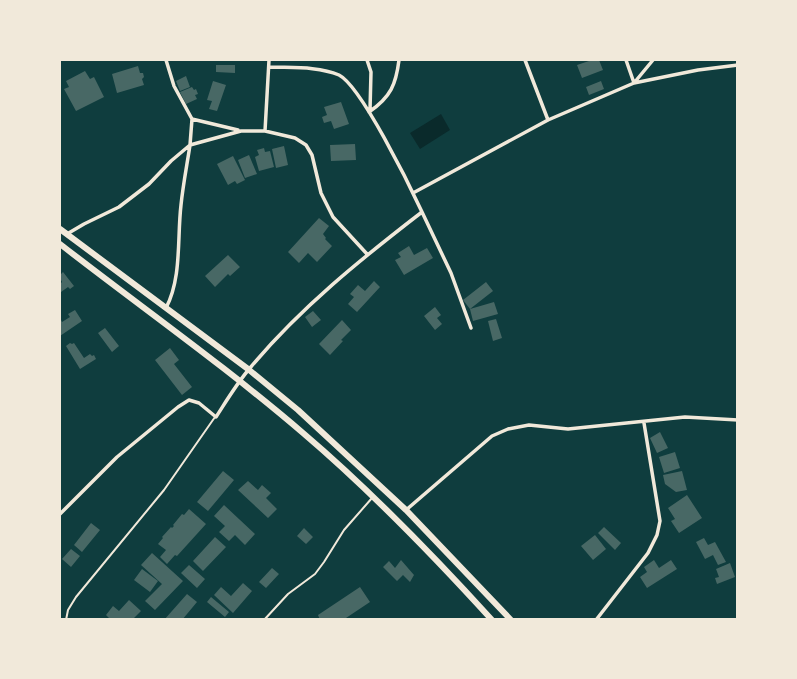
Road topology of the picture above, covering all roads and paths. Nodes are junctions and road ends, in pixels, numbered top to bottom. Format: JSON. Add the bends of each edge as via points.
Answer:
{"nodes":[{"id":1,"x":166,"y":60,"type":"edge"},
{"id":2,"x":270,"y":60,"type":"edge"},
{"id":3,"x":367,"y":60,"type":"edge"},
{"id":4,"x":399,"y":60,"type":"edge"},
{"id":5,"x":526,"y":60,"type":"edge"},
{"id":6,"x":626,"y":60,"type":"edge"},
{"id":7,"x":653,"y":60,"type":"edge"},
{"id":8,"x":737,"y":65,"type":"edge"},
{"id":9,"x":270,"y":67,"type":"junction"},
{"id":10,"x":634,"y":83,"type":"junction"},
{"id":11,"x":369,"y":112,"type":"junction"},
{"id":12,"x":192,"y":119,"type":"junction"},
{"id":13,"x":548,"y":120,"type":"junction"},
{"id":14,"x":241,"y":131,"type":"junction"},
{"id":15,"x":265,"y":131,"type":"junction"},
{"id":16,"x":190,"y":145,"type":"junction"},
{"id":17,"x":413,"y":193,"type":"junction"},
{"id":18,"x":422,"y":212,"type":"junction"},
{"id":19,"x":60,"y":229,"type":"edge"},
{"id":20,"x":67,"y":234,"type":"junction"},
{"id":21,"x":60,"y":244,"type":"edge"},
{"id":22,"x":367,"y":254,"type":"junction"},
{"id":23,"x":166,"y":309,"type":"junction"},
{"id":24,"x":471,"y":328,"type":"dead end"},
{"id":25,"x":248,"y":369,"type":"junction"},
{"id":26,"x":240,"y":381,"type":"junction"},
{"id":27,"x":216,"y":416,"type":"junction"},
{"id":28,"x":737,"y":420,"type":"edge"},
{"id":29,"x":644,"y":422,"type":"junction"},
{"id":30,"x":373,"y":497,"type":"junction"},
{"id":31,"x":407,"y":510,"type":"junction"},
{"id":32,"x":60,"y":514,"type":"edge"},
{"id":33,"x":66,"y":620,"type":"edge"},
{"id":34,"x":264,"y":620,"type":"edge"},
{"id":35,"x":492,"y":620,"type":"edge"},
{"id":36,"x":511,"y":620,"type":"edge"},
{"id":37,"x":596,"y":620,"type":"edge"}],
"edges":[{"from":1,"to":12,"type":"street"},
{"from":2,"to":9,"type":"street"},
{"from":3,"to":11,"type":"street"},
{"from":4,"to":11,"type":"street","via":[[389,94]]},
{"from":5,"to":13,"type":"street"},
{"from":6,"to":10,"type":"street"},
{"from":7,"to":10,"type":"street"},
{"from":8,"to":10,"type":"street"},
{"from":9,"to":11,"type":"street","via":[[318,70],[341,77]]},
{"from":9,"to":15,"type":"street"},
{"from":10,"to":13,"type":"street"},
{"from":11,"to":17,"type":"street"},
{"from":12,"to":14,"type":"street"},
{"from":12,"to":16,"type":"street"},
{"from":13,"to":17,"type":"street"},
{"from":14,"to":15,"type":"street"},
{"from":14,"to":16,"type":"street"},
{"from":15,"to":22,"type":"street","via":[[306,145],[333,217]]},
{"from":16,"to":20,"type":"street","via":[[119,207]]},
{"from":16,"to":23,"type":"street","via":[[176,281]]},
{"from":17,"to":18,"type":"street"},
{"from":18,"to":22,"type":"street"},
{"from":18,"to":24,"type":"street"},
{"from":19,"to":20,"type":"main road"},
{"from":20,"to":23,"type":"main road"},
{"from":21,"to":26,"type":"main road"},
{"from":22,"to":25,"type":"street"},
{"from":23,"to":25,"type":"main road"},
{"from":25,"to":26,"type":"street"},
{"from":25,"to":31,"type":"main road"},
{"from":26,"to":27,"type":"street"},
{"from":26,"to":30,"type":"main road"},
{"from":27,"to":32,"type":"street","via":[[189,400],[117,457]]},
{"from":27,"to":33,"type":"lane","via":[[164,491],[76,597]]},
{"from":28,"to":29,"type":"street","via":[[685,417]]},
{"from":29,"to":31,"type":"street","via":[[508,429],[492,436]]},
{"from":29,"to":37,"type":"street","via":[[660,521],[657,535]]},
{"from":30,"to":34,"type":"lane","via":[[315,574]]},
{"from":30,"to":35,"type":"main road"},
{"from":31,"to":36,"type":"main road"}]}
